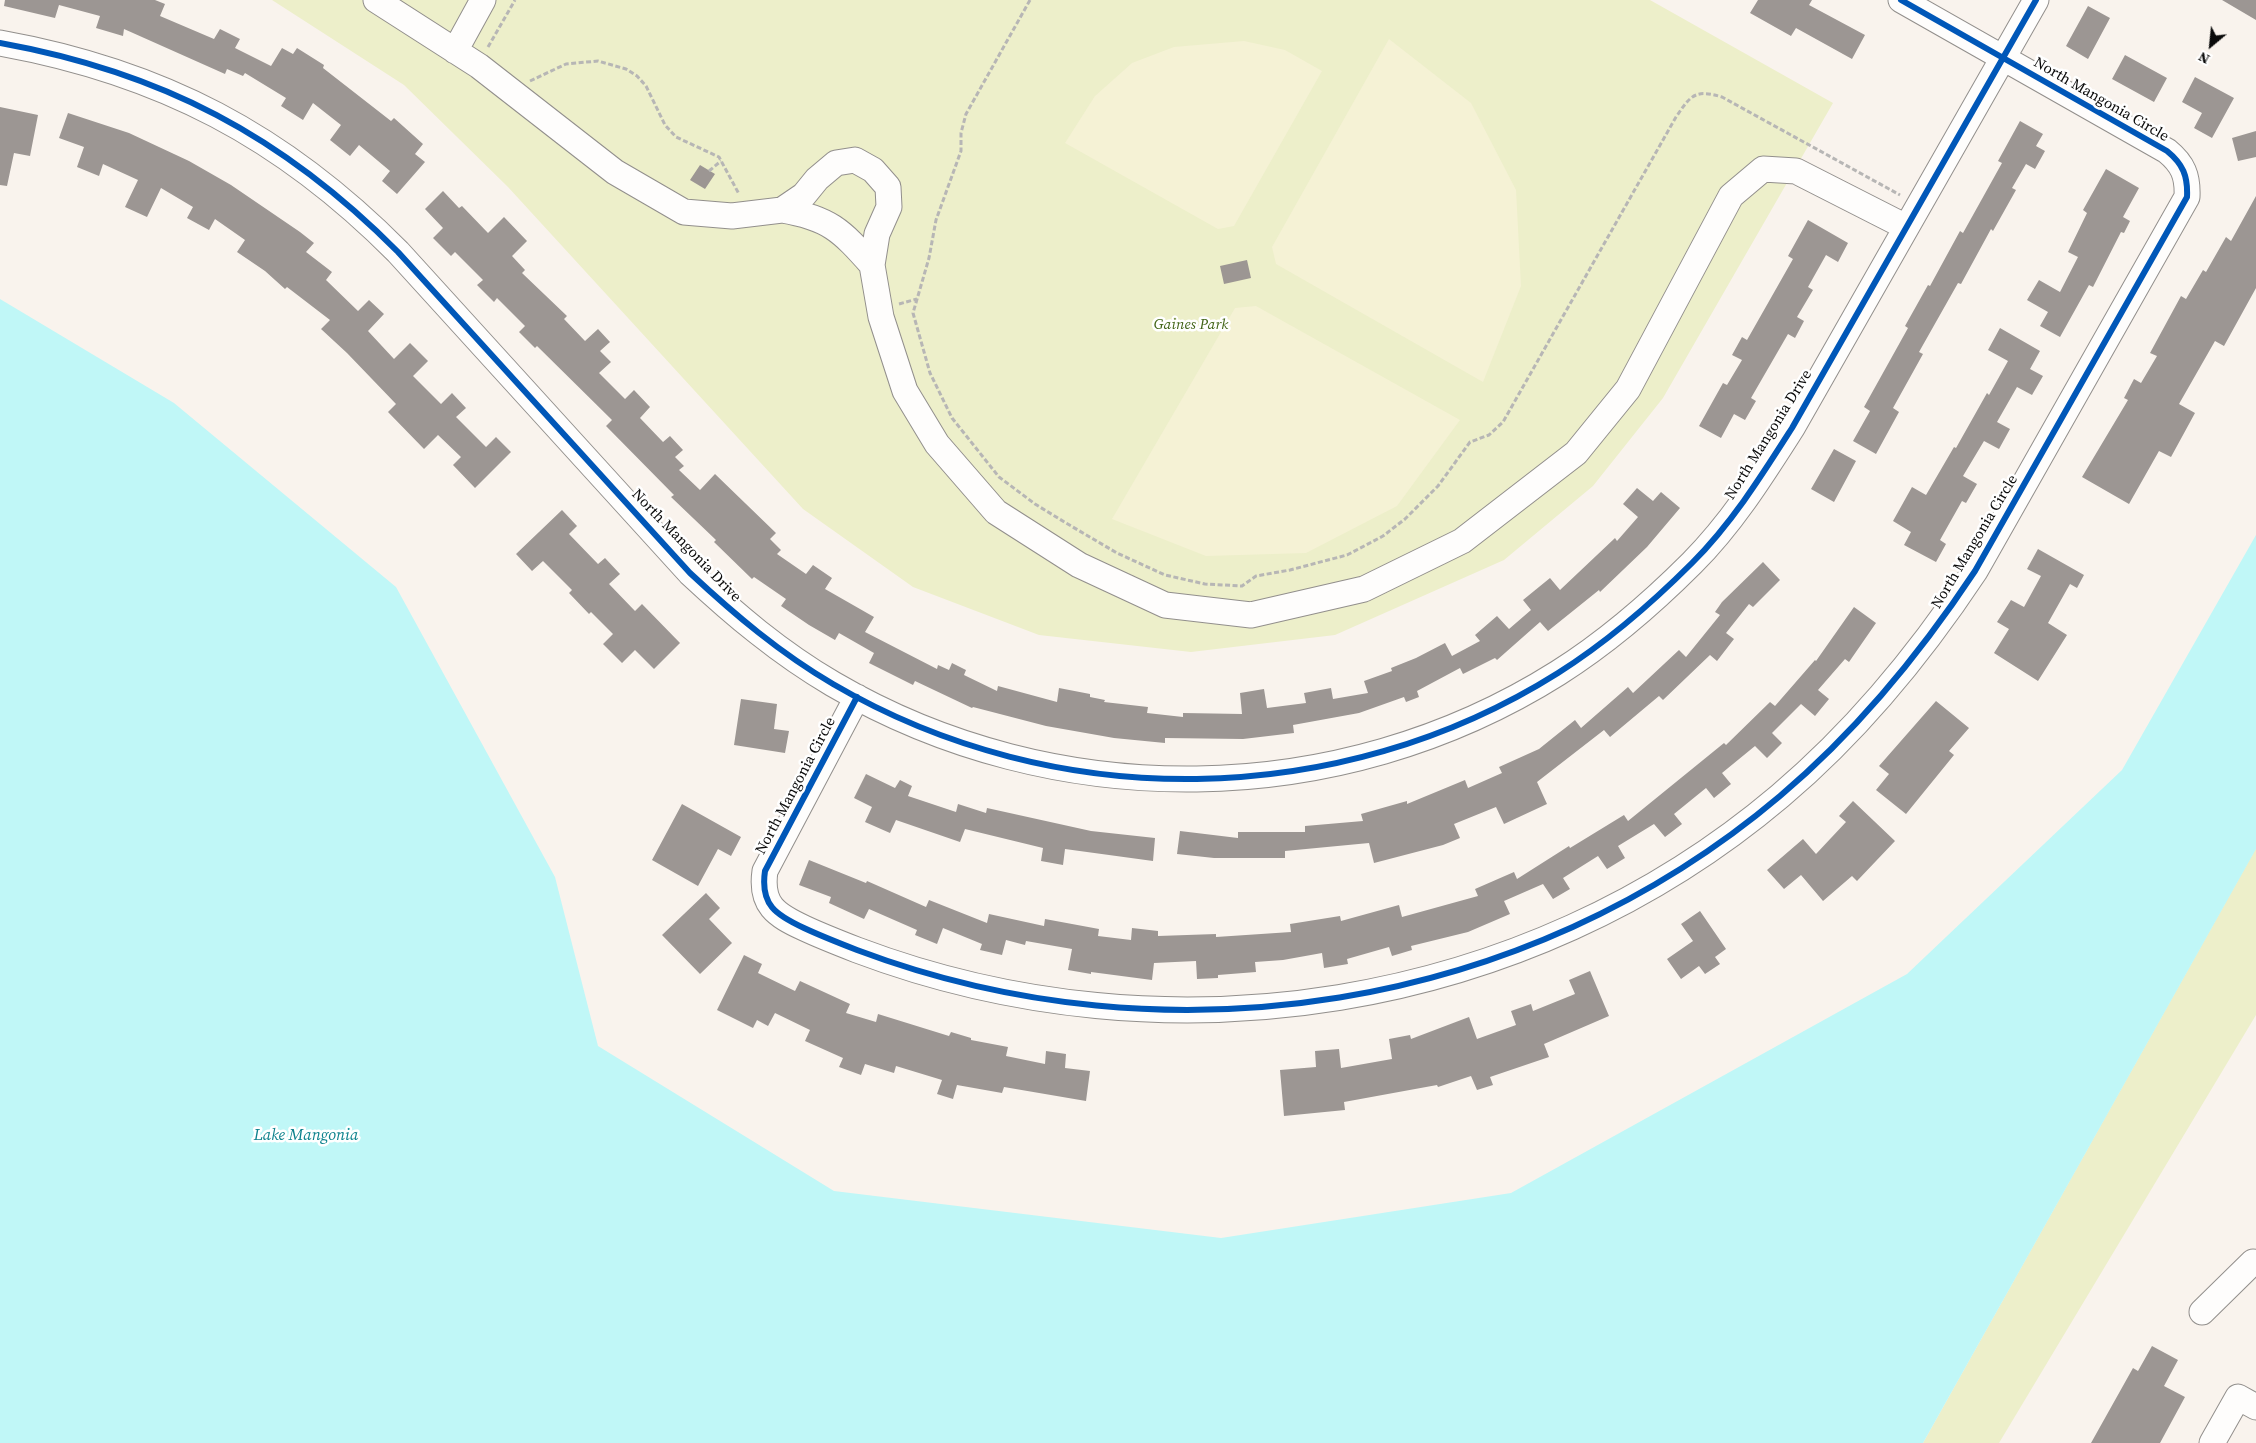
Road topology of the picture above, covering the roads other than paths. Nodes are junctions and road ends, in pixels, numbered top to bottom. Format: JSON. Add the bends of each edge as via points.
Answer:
{"nodes":[{"id":1,"x":376,"y":0,"type":"edge"},
{"id":2,"x":482,"y":0,"type":"edge"},
{"id":3,"x":1901,"y":0,"type":"edge"},
{"id":4,"x":2036,"y":0,"type":"edge"},
{"id":5,"x":407,"y":8,"type":"edge"},
{"id":6,"x":0,"y":43,"type":"edge"},
{"id":7,"x":455,"y":51,"type":"junction"},
{"id":8,"x":2002,"y":58,"type":"junction"},
{"id":9,"x":782,"y":210,"type":"junction"},
{"id":10,"x":1906,"y":227,"type":"junction"},
{"id":11,"x":872,"y":265,"type":"junction"},
{"id":12,"x":857,"y":697,"type":"junction"},
{"id":13,"x":2255,"y":1260,"type":"edge"},
{"id":14,"x":2202,"y":1312,"type":"dead end"},
{"id":15,"x":2256,"y":1407,"type":"edge"},
{"id":16,"x":2212,"y":1443,"type":"edge"}],
"edges":[{"from":1,"to":5,"type":"street"},
{"from":2,"to":7,"type":"street"},
{"from":3,"to":8,"type":"street","name":"North Mangonia Circle"},
{"from":4,"to":8,"type":"street","name":"North Mangonia Drive"},
{"from":5,"to":7,"type":"street"},
{"from":6,"to":12,"type":"street","name":"North Mangonia Drive","via":[[91,63],[142,80],[192,102],[240,126],[329,188],[398,252],[690,573],[773,644]]},
{"from":7,"to":9,"type":"street","via":[[479,66],[615,172],[684,212],[732,216]]},
{"from":8,"to":10,"type":"street","name":"North Mangonia Drive"},
{"from":8,"to":12,"type":"street","name":"North Mangonia Circle","via":[[2166,151],[2184,171],[2187,197],[1976,571],[1902,673],[1840,741],[1780,796],[1743,826],[1630,898],[1540,940],[1456,971],[1348,997],[1286,1006],[1223,1010],[1097,1007],[1034,999],[973,986],[896,965],[823,937],[782,918],[766,897],[763,884],[765,870]]},
{"from":9,"to":11,"type":"street","via":[[812,216],[832,226],[848,238]]},
{"from":9,"to":11,"type":"street","via":[[804,195],[817,178],[836,163],[855,160],[873,170],[888,187],[888,207],[877,234]]},
{"from":10,"to":11,"type":"street","via":[[1796,171],[1763,169],[1730,196],[1628,389],[1576,453],[1462,541],[1444,550],[1364,589],[1251,615],[1165,605],[1079,565],[996,512],[937,444],[904,391],[881,317]]},
{"from":10,"to":12,"type":"street","name":"North Mangonia Drive","via":[[1792,428],[1730,519],[1694,560],[1645,608],[1558,673],[1461,724],[1370,756],[1317,768],[1263,776],[1168,780],[1059,768],[1006,756],[936,734]]},
{"from":13,"to":14,"type":"street"},
{"from":15,"to":16,"type":"street","via":[[2238,1397]]}]}
